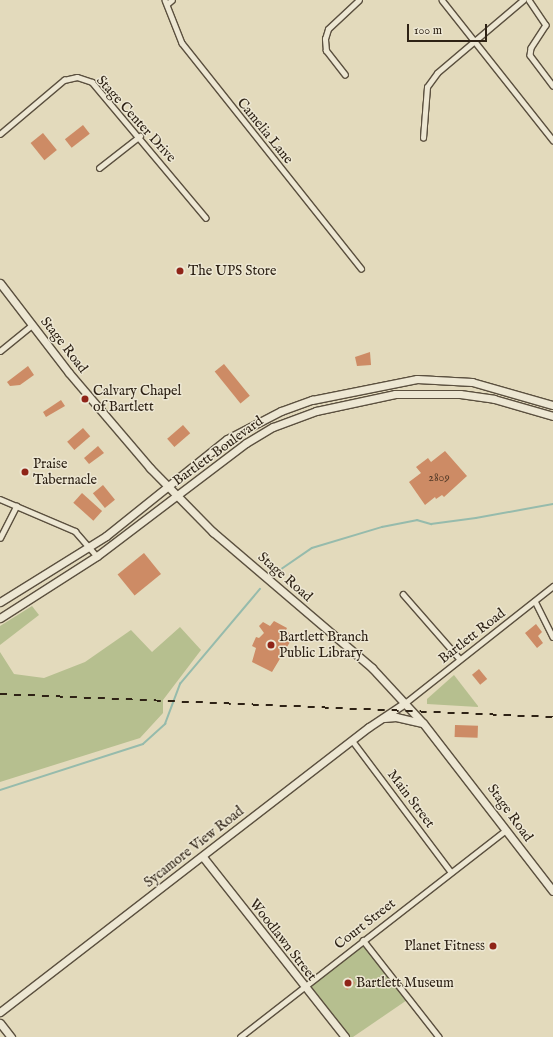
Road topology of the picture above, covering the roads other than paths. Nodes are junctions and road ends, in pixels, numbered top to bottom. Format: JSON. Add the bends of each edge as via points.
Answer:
{"nodes":[{"id":1,"x":172,"y":0,"type":"edge"},
{"id":2,"x":359,"y":0,"type":"edge"},
{"id":3,"x":442,"y":0,"type":"edge"},
{"id":4,"x":523,"y":0,"type":"edge"},
{"id":5,"x":529,"y":0,"type":"edge"},
{"id":6,"x":166,"y":2,"type":"edge"},
{"id":7,"x":474,"y":41,"type":"junction"},
{"id":8,"x":344,"y":75,"type":"dead end"},
{"id":9,"x":553,"y":85,"type":"edge"},
{"id":10,"x":0,"y":134,"type":"edge"},
{"id":11,"x":140,"y":136,"type":"junction"},
{"id":12,"x":423,"y":138,"type":"dead end"},
{"id":13,"x":553,"y":140,"type":"edge"},
{"id":14,"x":100,"y":168,"type":"dead end"},
{"id":15,"x":206,"y":218,"type":"dead end"},
{"id":16,"x":361,"y":268,"type":"dead end"},
{"id":17,"x":0,"y":283,"type":"edge"},
{"id":18,"x":32,"y":326,"type":"junction"},
{"id":19,"x":0,"y":351,"type":"edge"},
{"id":20,"x":519,"y":394,"type":"junction"},
{"id":21,"x":517,"y":405,"type":"junction"},
{"id":22,"x":553,"y":405,"type":"edge"},
{"id":23,"x":553,"y":416,"type":"edge"},
{"id":24,"x":168,"y":487,"type":"junction"},
{"id":25,"x":177,"y":496,"type":"junction"},
{"id":26,"x":0,"y":498,"type":"edge"},
{"id":27,"x":16,"y":506,"type":"junction"},
{"id":28,"x":0,"y":538,"type":"edge"},
{"id":29,"x":90,"y":546,"type":"junction"},
{"id":30,"x":97,"y":556,"type":"junction"},
{"id":31,"x":553,"y":586,"type":"edge"},
{"id":32,"x":403,"y":594,"type":"dead end"},
{"id":33,"x":535,"y":601,"type":"junction"},
{"id":34,"x":0,"y":602,"type":"edge"},
{"id":35,"x":0,"y":618,"type":"edge"},
{"id":36,"x":553,"y":637,"type":"edge"},
{"id":37,"x":460,"y":659,"type":"junction"},
{"id":38,"x":405,"y":703,"type":"junction"},
{"id":39,"x":381,"y":719,"type":"junction"},
{"id":40,"x":423,"y":723,"type":"junction"},
{"id":41,"x":352,"y":740,"type":"junction"},
{"id":42,"x":505,"y":831,"type":"junction"},
{"id":43,"x":202,"y":857,"type":"junction"},
{"id":44,"x":451,"y":872,"type":"junction"},
{"id":45,"x":553,"y":891,"type":"edge"},
{"id":46,"x":363,"y":940,"type":"junction"},
{"id":47,"x":303,"y":987,"type":"junction"},
{"id":48,"x":0,"y":1012,"type":"edge"},
{"id":49,"x":0,"y":1023,"type":"edge"},
{"id":50,"x":11,"y":1037,"type":"edge"},
{"id":51,"x":240,"y":1037,"type":"edge"},
{"id":52,"x":345,"y":1037,"type":"edge"},
{"id":53,"x":439,"y":1037,"type":"edge"}],
"edges":[{"from":1,"to":6,"type":"street"},
{"from":2,"to":8,"type":"street","via":[[328,29],[325,39],[326,51]]},
{"from":3,"to":7,"type":"street"},
{"from":4,"to":7,"type":"street"},
{"from":5,"to":9,"type":"street","via":[[546,25],[531,48],[530,55]]},
{"from":6,"to":16,"type":"street","name":"Camelia Lane","via":[[182,43]]},
{"from":7,"to":12,"type":"street","via":[[437,73],[427,87]]},
{"from":7,"to":13,"type":"street"},
{"from":10,"to":11,"type":"street","name":"Stage Center Drive","via":[[64,80],[77,77],[92,82]]},
{"from":11,"to":14,"type":"street"},
{"from":11,"to":15,"type":"street","name":"Stage Center Drive"},
{"from":17,"to":18,"type":"main road","name":"Stage Road"},
{"from":18,"to":19,"type":"street"},
{"from":18,"to":24,"type":"main road","name":"Stage Road"},
{"from":20,"to":21,"type":"main road"},
{"from":20,"to":22,"type":"main road","name":"Bartlett Boulevard"},
{"from":20,"to":24,"type":"main road","name":"Bartlett Boulevard","via":[[472,382],[417,379],[312,400],[281,411],[227,439]]},
{"from":21,"to":23,"type":"main road","name":"Bartlett Boulevard"},
{"from":21,"to":25,"type":"main road","name":"Bartlett Boulevard","via":[[460,394],[395,394],[316,411],[273,427],[246,443]]},
{"from":24,"to":25,"type":"main road","name":"Stage Road"},
{"from":24,"to":29,"type":"main road","name":"Bartlett Boulevard"},
{"from":25,"to":30,"type":"main road","name":"Bartlett Boulevard"},
{"from":25,"to":38,"type":"main road","name":"Stage Road","via":[[213,532],[372,668]]},
{"from":26,"to":27,"type":"street"},
{"from":27,"to":28,"type":"street"},
{"from":27,"to":29,"type":"street","via":[[75,530]]},
{"from":29,"to":30,"type":"street"},
{"from":29,"to":34,"type":"main road","name":"Bartlett Boulevard"},
{"from":30,"to":35,"type":"main road","name":"Bartlett Boulevard"},
{"from":31,"to":33,"type":"street","name":"Bartlett Road"},
{"from":32,"to":37,"type":"street"},
{"from":33,"to":36,"type":"street"},
{"from":33,"to":37,"type":"street","name":"Bartlett Road"},
{"from":37,"to":38,"type":"street","name":"Bartlett Road"},
{"from":38,"to":39,"type":"main road","name":"Sycamore View Road"},
{"from":38,"to":40,"type":"main road","name":"Stage Road"},
{"from":39,"to":40,"type":"main road","via":[[396,717]]},
{"from":39,"to":41,"type":"main road","name":"Sycamore View Road"},
{"from":40,"to":42,"type":"main road","name":"Stage Road","via":[[478,790]]},
{"from":41,"to":43,"type":"main road","name":"Sycamore View Road"},
{"from":41,"to":44,"type":"street","name":"Main Street"},
{"from":42,"to":44,"type":"street","name":"Court Street"},
{"from":42,"to":45,"type":"main road","name":"Stage Road"},
{"from":43,"to":47,"type":"main road","name":"Woodlawn Street"},
{"from":43,"to":48,"type":"main road","name":"Sycamore View Road"},
{"from":44,"to":46,"type":"street","name":"Court Street"},
{"from":46,"to":47,"type":"street","name":"Court Street"},
{"from":46,"to":53,"type":"street"},
{"from":47,"to":51,"type":"street","name":"Court Street"},
{"from":47,"to":52,"type":"main road","name":"Woodlawn Street"},
{"from":49,"to":50,"type":"main road"}]}
